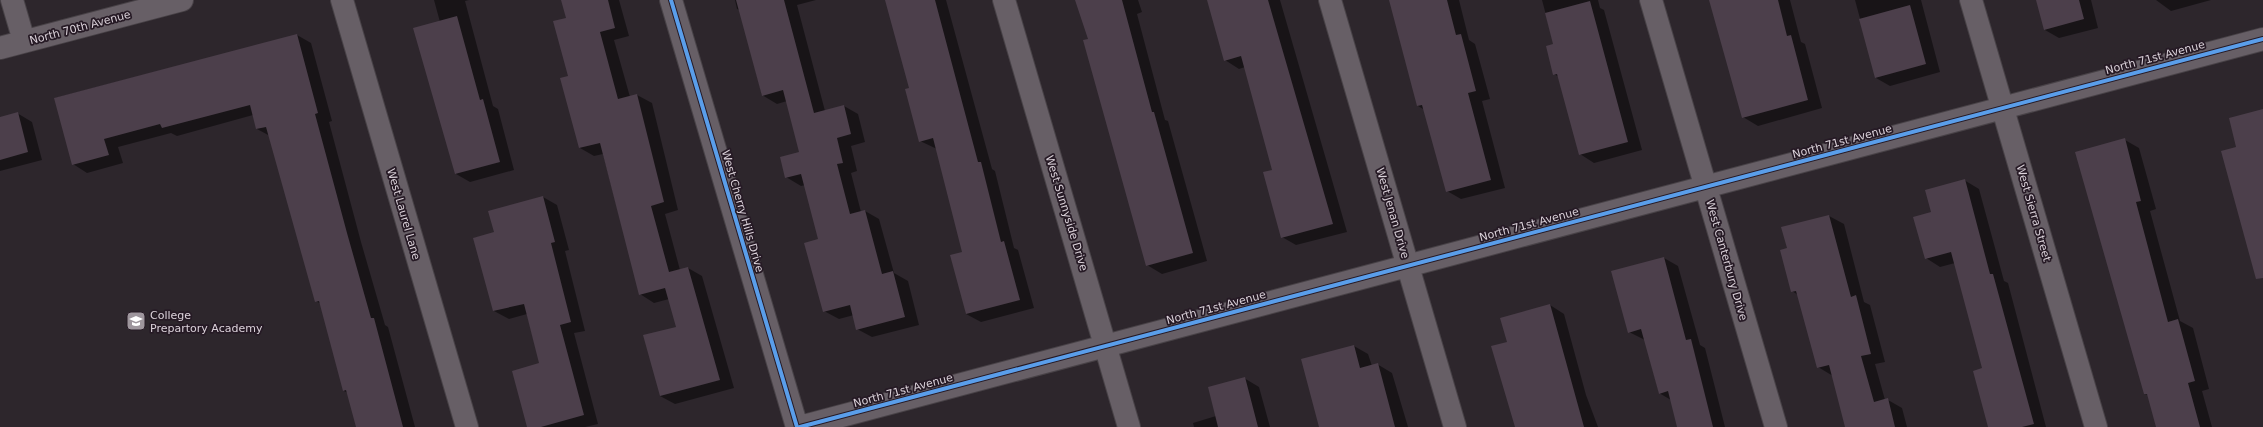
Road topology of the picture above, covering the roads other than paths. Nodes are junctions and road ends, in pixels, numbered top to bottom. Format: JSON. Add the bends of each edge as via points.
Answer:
{"nodes":[{"id":1,"x":12,"y":0,"type":"edge"},
{"id":2,"x":182,"y":0,"type":"edge"},
{"id":3,"x":342,"y":0,"type":"edge"},
{"id":4,"x":671,"y":0,"type":"edge"},
{"id":5,"x":1004,"y":0,"type":"edge"},
{"id":6,"x":1330,"y":0,"type":"edge"},
{"id":7,"x":1650,"y":0,"type":"edge"},
{"id":8,"x":1971,"y":0,"type":"edge"},
{"id":9,"x":2263,"y":39,"type":"edge"},
{"id":10,"x":24,"y":41,"type":"junction"},
{"id":11,"x":0,"y":48,"type":"edge"},
{"id":12,"x":2002,"y":107,"type":"junction"},
{"id":13,"x":1706,"y":187,"type":"junction"},
{"id":14,"x":1408,"y":265,"type":"junction"},
{"id":15,"x":1106,"y":346,"type":"junction"},
{"id":16,"x":467,"y":427,"type":"edge"},
{"id":17,"x":796,"y":427,"type":"edge"},
{"id":18,"x":800,"y":427,"type":"edge"},
{"id":19,"x":1130,"y":427,"type":"edge"},
{"id":20,"x":1455,"y":427,"type":"edge"},
{"id":21,"x":1776,"y":427,"type":"edge"},
{"id":22,"x":2096,"y":427,"type":"edge"}],
"edges":[{"from":1,"to":10,"type":"street"},
{"from":2,"to":10,"type":"street","name":"North 70th Avenue"},
{"from":3,"to":16,"type":"street","name":"West Laurel Lane"},
{"from":4,"to":17,"type":"street","name":"West Cherry Hills Drive"},
{"from":5,"to":15,"type":"street","name":"West Sunnyside Drive"},
{"from":6,"to":14,"type":"street","name":"West Jenan Drive"},
{"from":7,"to":13,"type":"street","name":"West Canterbury Drive"},
{"from":8,"to":12,"type":"street","name":"West Sierra Street"},
{"from":9,"to":12,"type":"street","name":"North 71st Avenue"},
{"from":10,"to":11,"type":"street","name":"North 70th Avenue"},
{"from":12,"to":13,"type":"street","name":"North 71st Avenue"},
{"from":12,"to":22,"type":"street","name":"West Sierra Street"},
{"from":13,"to":14,"type":"street","name":"North 71st Avenue"},
{"from":13,"to":21,"type":"street","name":"West Canterbury Drive"},
{"from":14,"to":15,"type":"street","name":"North 71st Avenue"},
{"from":14,"to":20,"type":"street","name":"West Jenan Drive"},
{"from":15,"to":18,"type":"street","name":"North 71st Avenue"},
{"from":15,"to":19,"type":"street","name":"West Sunnyside Drive"}]}
